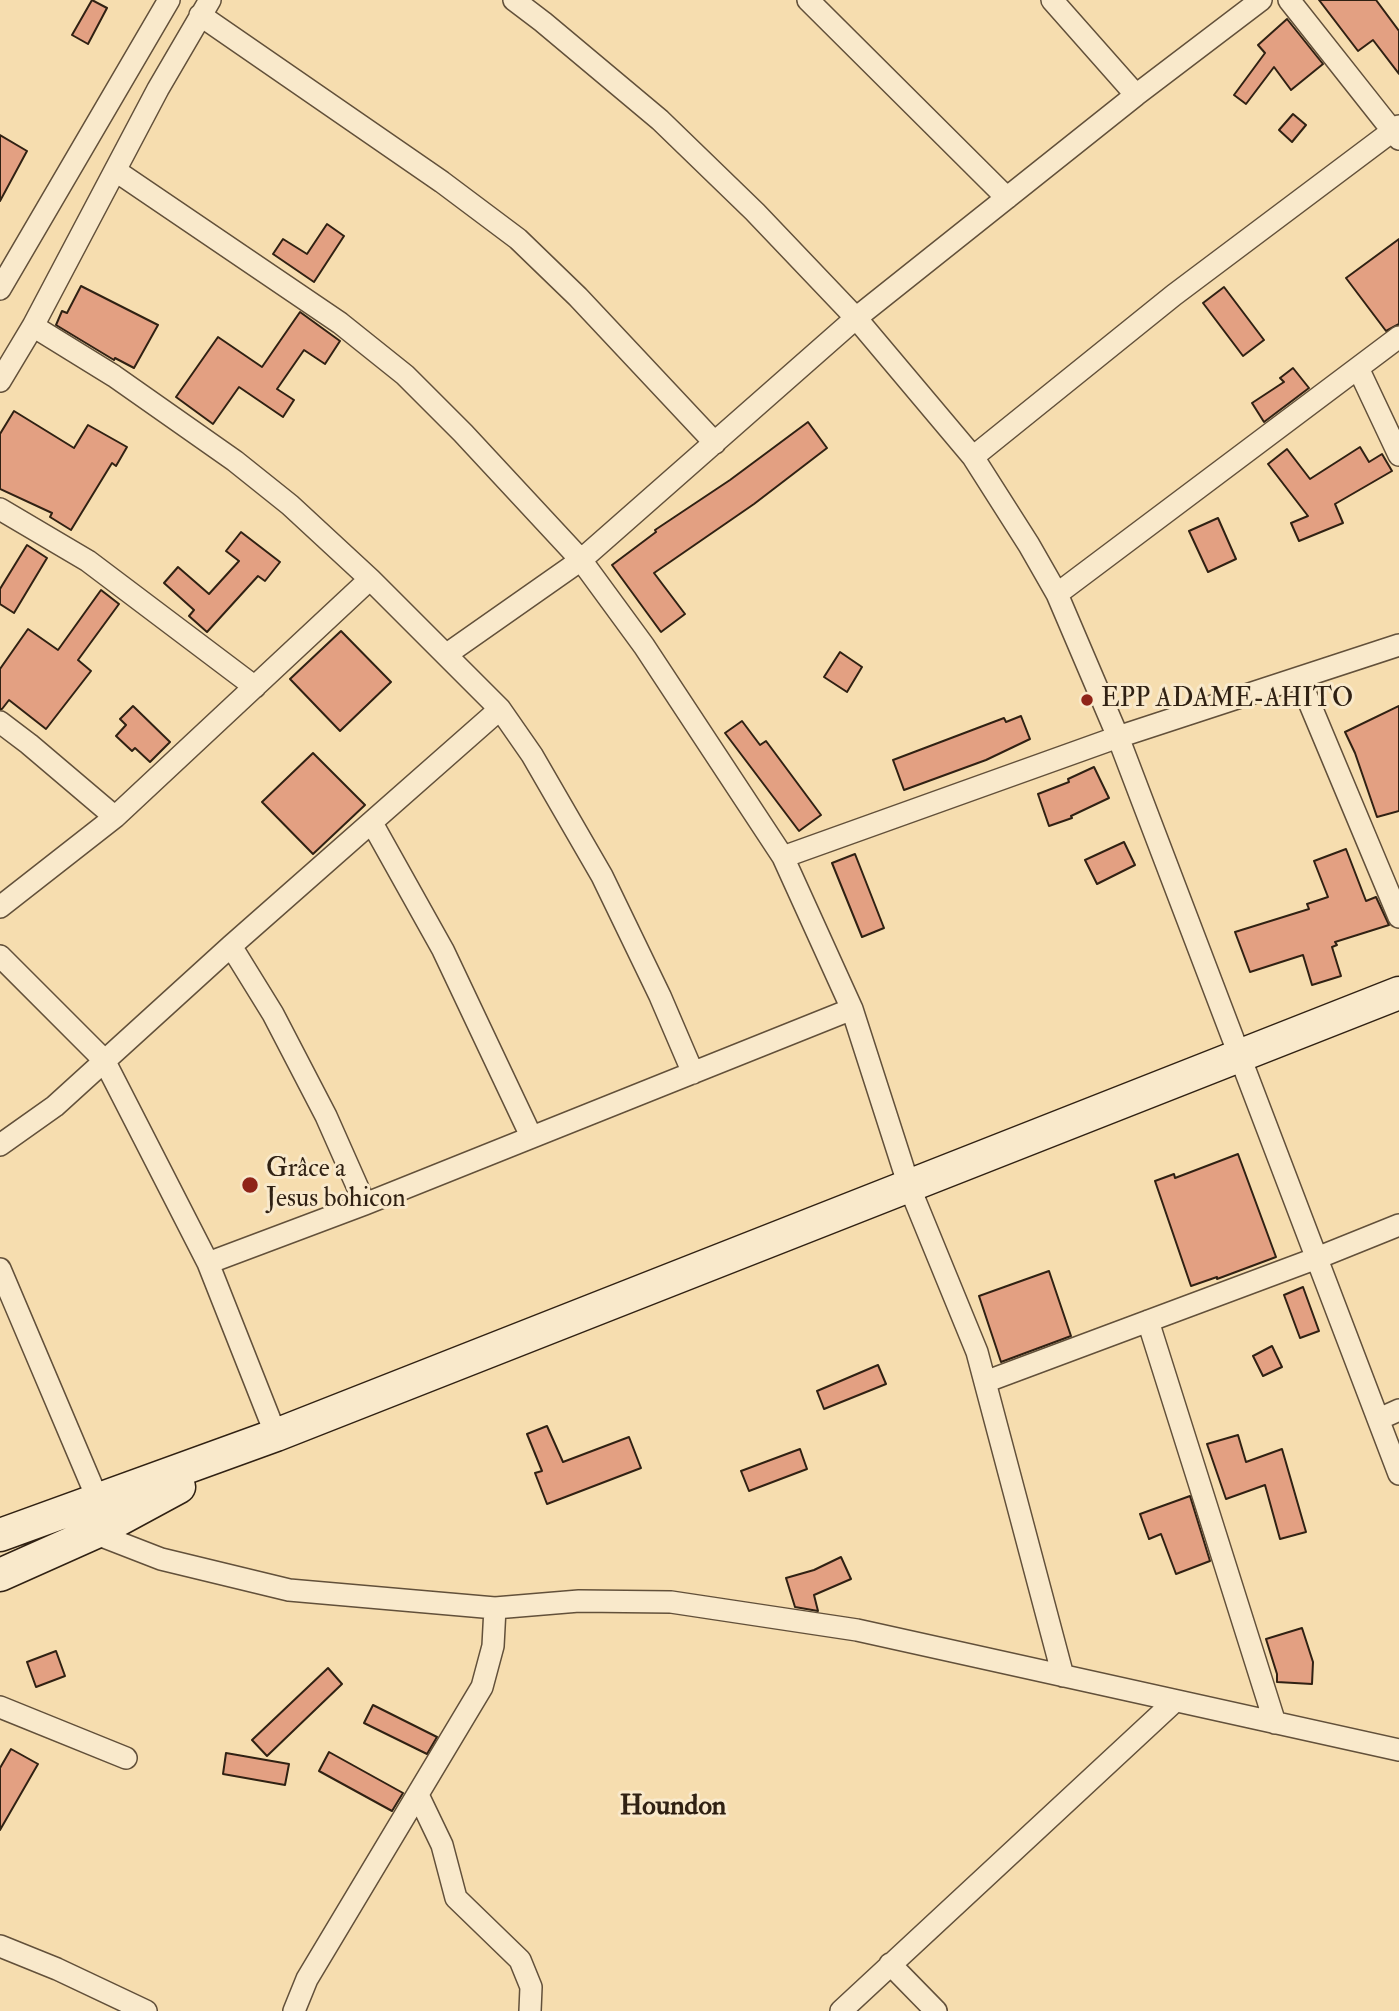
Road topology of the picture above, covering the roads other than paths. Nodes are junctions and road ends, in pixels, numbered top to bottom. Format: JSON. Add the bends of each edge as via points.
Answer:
{"nodes":[{"id":1,"x":169,"y":0,"type":"edge"},
{"id":2,"x":514,"y":0,"type":"edge"},
{"id":3,"x":808,"y":0,"type":"edge"},
{"id":4,"x":1052,"y":0,"type":"edge"},
{"id":5,"x":1261,"y":0,"type":"edge"},
{"id":6,"x":1289,"y":0,"type":"edge"},
{"id":7,"x":205,"y":8,"type":"edge"},
{"id":8,"x":1136,"y":95,"type":"junction"},
{"id":9,"x":1397,"y":132,"type":"edge"},
{"id":10,"x":116,"y":171,"type":"junction"},
{"id":11,"x":1007,"y":198,"type":"junction"},
{"id":12,"x":0,"y":289,"type":"edge"},
{"id":13,"x":856,"y":318,"type":"junction"},
{"id":14,"x":33,"y":326,"type":"junction"},
{"id":15,"x":1399,"y":337,"type":"edge"},
{"id":16,"x":1358,"y":368,"type":"junction"},
{"id":17,"x":0,"y":381,"type":"edge"},
{"id":18,"x":715,"y":443,"type":"junction"},
{"id":19,"x":1399,"y":455,"type":"edge"},
{"id":20,"x":973,"y":457,"type":"junction"},
{"id":21,"x":0,"y":509,"type":"edge"},
{"id":22,"x":581,"y":560,"type":"junction"},
{"id":23,"x":370,"y":579,"type":"junction"},
{"id":24,"x":1057,"y":594,"type":"junction"},
{"id":25,"x":1399,"y":645,"type":"edge"},
{"id":26,"x":447,"y":654,"type":"junction"},
{"id":27,"x":1299,"y":678,"type":"junction"},
{"id":28,"x":255,"y":687,"type":"junction"},
{"id":29,"x":500,"y":709,"type":"junction"},
{"id":30,"x":0,"y":722,"type":"edge"},
{"id":31,"x":1118,"y":737,"type":"junction"},
{"id":32,"x":115,"y":817,"type":"junction"},
{"id":33,"x":372,"y":823,"type":"junction"},
{"id":34,"x":783,"y":857,"type":"junction"},
{"id":35,"x":0,"y":907,"type":"edge"},
{"id":36,"x":1399,"y":917,"type":"edge"},
{"id":37,"x":231,"y":946,"type":"junction"},
{"id":38,"x":0,"y":956,"type":"edge"},
{"id":39,"x":1399,"y":993,"type":"edge"},
{"id":40,"x":852,"y":1009,"type":"junction"},
{"id":41,"x":1239,"y":1056,"type":"junction"},
{"id":42,"x":104,"y":1060,"type":"junction"},
{"id":43,"x":693,"y":1073,"type":"junction"},
{"id":44,"x":531,"y":1136,"type":"junction"},
{"id":45,"x":0,"y":1145,"type":"edge"},
{"id":46,"x":909,"y":1186,"type":"junction"},
{"id":47,"x":365,"y":1205,"type":"junction"},
{"id":48,"x":1399,"y":1225,"type":"edge"},
{"id":49,"x":1317,"y":1258,"type":"junction"},
{"id":50,"x":208,"y":1263,"type":"junction"},
{"id":51,"x":0,"y":1269,"type":"edge"},
{"id":52,"x":1148,"y":1321,"type":"junction"},
{"id":53,"x":985,"y":1382,"type":"junction"},
{"id":54,"x":1399,"y":1410,"type":"edge"},
{"id":55,"x":1379,"y":1419,"type":"junction"},
{"id":56,"x":276,"y":1435,"type":"junction"},
{"id":57,"x":1399,"y":1475,"type":"edge"},
{"id":58,"x":98,"y":1500,"type":"junction"},
{"id":59,"x":94,"y":1533,"type":"junction"},
{"id":60,"x":0,"y":1535,"type":"edge"},
{"id":61,"x":0,"y":1575,"type":"edge"},
{"id":62,"x":495,"y":1608,"type":"junction"},
{"id":63,"x":1063,"y":1676,"type":"junction"},
{"id":64,"x":1175,"y":1701,"type":"junction"},
{"id":65,"x":0,"y":1707,"type":"edge"},
{"id":66,"x":1275,"y":1723,"type":"junction"},
{"id":67,"x":1399,"y":1750,"type":"edge"},
{"id":68,"x":126,"y":1758,"type":"dead end"},
{"id":69,"x":418,"y":1795,"type":"junction"},
{"id":70,"x":0,"y":1946,"type":"edge"},
{"id":71,"x":890,"y":1964,"type":"junction"},
{"id":72,"x":146,"y":2011,"type":"edge"},
{"id":73,"x":294,"y":2011,"type":"edge"},
{"id":74,"x":530,"y":2011,"type":"edge"},
{"id":75,"x":841,"y":2011,"type":"edge"},
{"id":76,"x":936,"y":2011,"type":"edge"}],
"edges":[{"from":1,"to":12,"type":"street"},
{"from":2,"to":13,"type":"street","via":[[660,120]]},
{"from":3,"to":11,"type":"street"},
{"from":4,"to":8,"type":"street"},
{"from":5,"to":8,"type":"street"},
{"from":6,"to":9,"type":"street"},
{"from":7,"to":10,"type":"street"},
{"from":7,"to":18,"type":"street","via":[[518,239]]},
{"from":8,"to":11,"type":"street"},
{"from":9,"to":20,"type":"street","via":[[1174,295]]},
{"from":10,"to":14,"type":"street"},
{"from":10,"to":22,"type":"street","via":[[340,323],[405,375]]},
{"from":11,"to":13,"type":"street"},
{"from":13,"to":18,"type":"street"},
{"from":13,"to":20,"type":"street"},
{"from":14,"to":17,"type":"street"},
{"from":14,"to":23,"type":"street","via":[[235,461]]},
{"from":15,"to":16,"type":"street"},
{"from":16,"to":19,"type":"street"},
{"from":16,"to":24,"type":"street"},
{"from":18,"to":22,"type":"street"},
{"from":20,"to":24,"type":"street"},
{"from":21,"to":28,"type":"street","via":[[88,561]]},
{"from":22,"to":26,"type":"street"},
{"from":22,"to":34,"type":"street","via":[[644,646]]},
{"from":23,"to":26,"type":"street"},
{"from":23,"to":28,"type":"street"},
{"from":24,"to":31,"type":"street"},
{"from":25,"to":27,"type":"street"},
{"from":26,"to":29,"type":"street"},
{"from":27,"to":31,"type":"street"},
{"from":27,"to":36,"type":"street"},
{"from":28,"to":32,"type":"street"},
{"from":29,"to":33,"type":"street"},
{"from":29,"to":43,"type":"street","via":[[602,876]]},
{"from":30,"to":32,"type":"street"},
{"from":31,"to":34,"type":"street"},
{"from":31,"to":41,"type":"street"},
{"from":32,"to":35,"type":"street"},
{"from":33,"to":37,"type":"street"},
{"from":33,"to":44,"type":"street","via":[[443,950]]},
{"from":34,"to":40,"type":"street"},
{"from":37,"to":42,"type":"street"},
{"from":37,"to":47,"type":"street","via":[[326,1116]]},
{"from":38,"to":42,"type":"street"},
{"from":39,"to":41,"type":"main road"},
{"from":40,"to":43,"type":"street"},
{"from":40,"to":46,"type":"street"},
{"from":41,"to":46,"type":"main road"},
{"from":41,"to":49,"type":"street"},
{"from":42,"to":45,"type":"street","via":[[55,1105]]},
{"from":42,"to":50,"type":"street"},
{"from":43,"to":44,"type":"street"},
{"from":44,"to":47,"type":"street"},
{"from":46,"to":53,"type":"street"},
{"from":46,"to":56,"type":"main road"},
{"from":47,"to":50,"type":"street"},
{"from":48,"to":49,"type":"street"},
{"from":49,"to":52,"type":"street"},
{"from":49,"to":55,"type":"street"},
{"from":50,"to":56,"type":"street"},
{"from":51,"to":58,"type":"street"},
{"from":52,"to":53,"type":"street"},
{"from":52,"to":66,"type":"street"},
{"from":53,"to":63,"type":"street"},
{"from":54,"to":55,"type":"street"},
{"from":55,"to":57,"type":"street"},
{"from":56,"to":58,"type":"main road"},
{"from":56,"to":59,"type":"main road"},
{"from":58,"to":60,"type":"main road"},
{"from":59,"to":61,"type":"main road"},
{"from":59,"to":62,"type":"street","via":[[162,1559],[289,1590]]},
{"from":62,"to":63,"type":"street","via":[[579,1601],[671,1602],[857,1630]]},
{"from":62,"to":69,"type":"street","via":[[493,1646],[482,1687]]},
{"from":63,"to":64,"type":"street"},
{"from":64,"to":66,"type":"street"},
{"from":64,"to":71,"type":"street"},
{"from":65,"to":68,"type":"street"},
{"from":66,"to":67,"type":"street"},
{"from":69,"to":73,"type":"street","via":[[307,1979]]},
{"from":69,"to":74,"type":"street","via":[[442,1845],[456,1898],[520,1960],[531,1987]]},
{"from":70,"to":72,"type":"street"},
{"from":71,"to":75,"type":"street"},
{"from":71,"to":76,"type":"street"}]}
